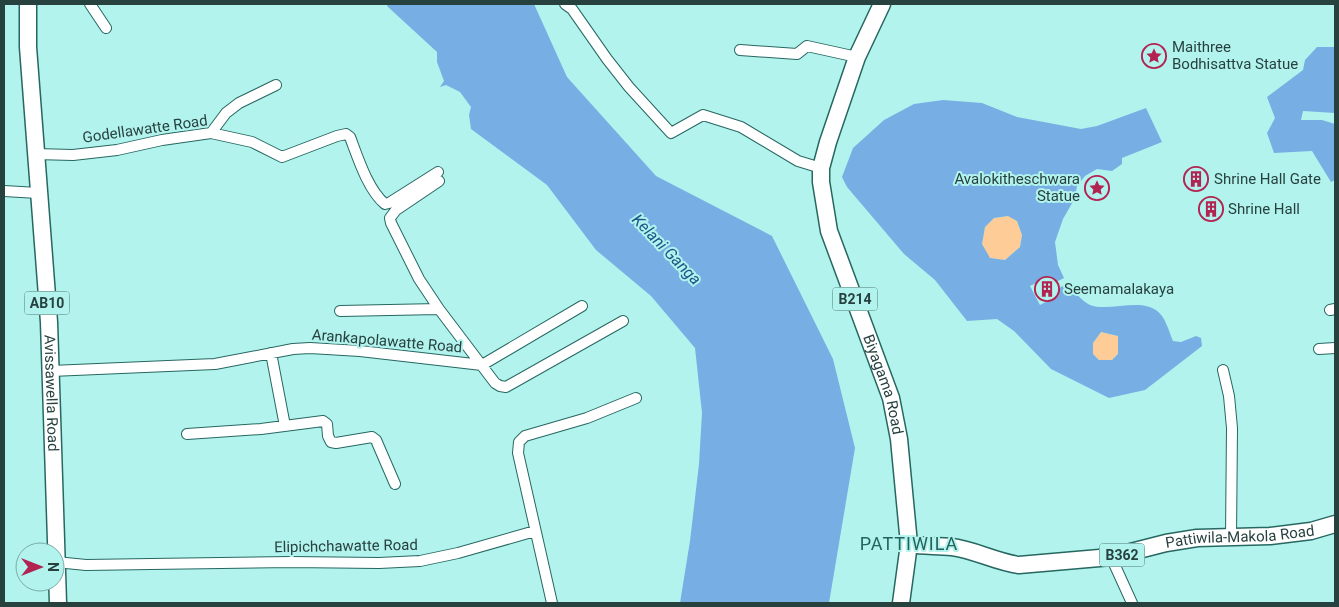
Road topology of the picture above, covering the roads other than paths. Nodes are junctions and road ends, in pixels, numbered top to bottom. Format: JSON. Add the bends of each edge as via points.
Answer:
{"nodes":[{"id":1,"x":28,"y":4,"type":"edge"},
{"id":2,"x":90,"y":4,"type":"edge"},
{"id":3,"x":565,"y":4,"type":"edge"},
{"id":4,"x":882,"y":4,"type":"edge"},
{"id":5,"x":106,"y":28,"type":"dead end"},
{"id":6,"x":740,"y":50,"type":"dead end"},
{"id":7,"x":856,"y":57,"type":"junction"},
{"id":8,"x":276,"y":85,"type":"dead end"},
{"id":9,"x":211,"y":133,"type":"junction"},
{"id":10,"x":35,"y":154,"type":"junction"},
{"id":11,"x":821,"y":168,"type":"junction"},
{"id":12,"x":4,"y":191,"type":"edge"},
{"id":13,"x":38,"y":193,"type":"junction"},
{"id":14,"x":582,"y":306,"type":"dead end"},
{"id":15,"x":439,"y":309,"type":"junction"},
{"id":16,"x":340,"y":311,"type":"dead end"},
{"id":17,"x":623,"y":321,"type":"dead end"},
{"id":18,"x":1335,"y":348,"type":"edge"},
{"id":19,"x":1319,"y":349,"type":"dead end"},
{"id":20,"x":271,"y":353,"type":"junction"},
{"id":21,"x":482,"y":365,"type":"junction"},
{"id":22,"x":1222,"y":370,"type":"dead end"},
{"id":23,"x":51,"y":371,"type":"junction"},
{"id":24,"x":636,"y":398,"type":"dead end"},
{"id":25,"x":285,"y":426,"type":"junction"},
{"id":26,"x":187,"y":434,"type":"dead end"},
{"id":27,"x":395,"y":484,"type":"dead end"},
{"id":28,"x":1335,"y":524,"type":"edge"},
{"id":29,"x":535,"y":531,"type":"junction"},
{"id":30,"x":1231,"y":537,"type":"junction"},
{"id":31,"x":55,"y":542,"type":"edge"},
{"id":32,"x":909,"y":544,"type":"junction"},
{"id":33,"x":1111,"y":557,"type":"junction"},
{"id":34,"x":65,"y":563,"type":"edge"},
{"id":35,"x":552,"y":603,"type":"edge"},
{"id":36,"x":901,"y":603,"type":"edge"},
{"id":37,"x":1132,"y":603,"type":"edge"}],
"edges":[{"from":1,"to":10,"type":"main road","name":"Avissawella Road","number":"AB10"},
{"from":2,"to":5,"type":"street"},
{"from":3,"to":11,"type":"street","via":[[629,87],[671,133],[703,115],[741,126],[798,161]]},
{"from":4,"to":7,"type":"main road","name":"Biyagama Road","number":"B214"},
{"from":6,"to":7,"type":"street","via":[[797,54],[807,46]]},
{"from":7,"to":11,"type":"main road","name":"Biyagama Road","number":"B214"},
{"from":8,"to":9,"type":"street","via":[[239,103],[226,113]]},
{"from":9,"to":10,"type":"street","name":"Godellawatte Road","via":[[117,150],[73,155]]},
{"from":9,"to":15,"type":"street","name":"Godellawatte Road","via":[[252,142],[282,157],[346,134],[365,175],[385,204],[439,176],[390,218],[419,279]]},
{"from":10,"to":13,"type":"main road","name":"Avissawella Road","number":"AB10"},
{"from":11,"to":32,"type":"main road","name":"Biyagama Road","number":"B214","via":[[828,230],[891,398],[899,439]]},
{"from":12,"to":13,"type":"street"},
{"from":13,"to":23,"type":"main road","name":"Avissawella Road","number":"AB10"},
{"from":14,"to":21,"type":"street"},
{"from":15,"to":16,"type":"street"},
{"from":15,"to":21,"type":"street"},
{"from":17,"to":21,"type":"street","via":[[506,387],[495,383]]},
{"from":18,"to":19,"type":"street"},
{"from":20,"to":21,"type":"street","name":"Arankapolawatte Road","via":[[293,349],[337,349]]},
{"from":20,"to":23,"type":"street","name":"Arankapolawatte Road","via":[[215,364]]},
{"from":20,"to":25,"type":"street"},
{"from":22,"to":30,"type":"street","via":[[1232,428]]},
{"from":23,"to":31,"type":"main road","name":"Avissawella Road","number":"AB10"},
{"from":24,"to":29,"type":"street","via":[[587,418],[525,436],[519,442],[518,453]]},
{"from":25,"to":26,"type":"street"},
{"from":25,"to":27,"type":"street","via":[[323,421],[327,424],[331,442],[336,443],[372,437]]},
{"from":28,"to":30,"type":"main road","name":"Pattiwila-Makola Road","number":"B362","via":[[1311,531]]},
{"from":29,"to":34,"type":"street","name":"Elipichchawatte Road","via":[[420,561]]},
{"from":29,"to":35,"type":"street"},
{"from":30,"to":33,"type":"main road","name":"Pattiwila-Makola Road","number":"B362","via":[[1196,538]]},
{"from":32,"to":33,"type":"main road","name":"Pattiwila-Makola Road","number":"B362","via":[[951,547],[1019,565]]},
{"from":32,"to":36,"type":"main road","name":"Biyagama Road","number":"B214"},
{"from":33,"to":37,"type":"street"}]}
